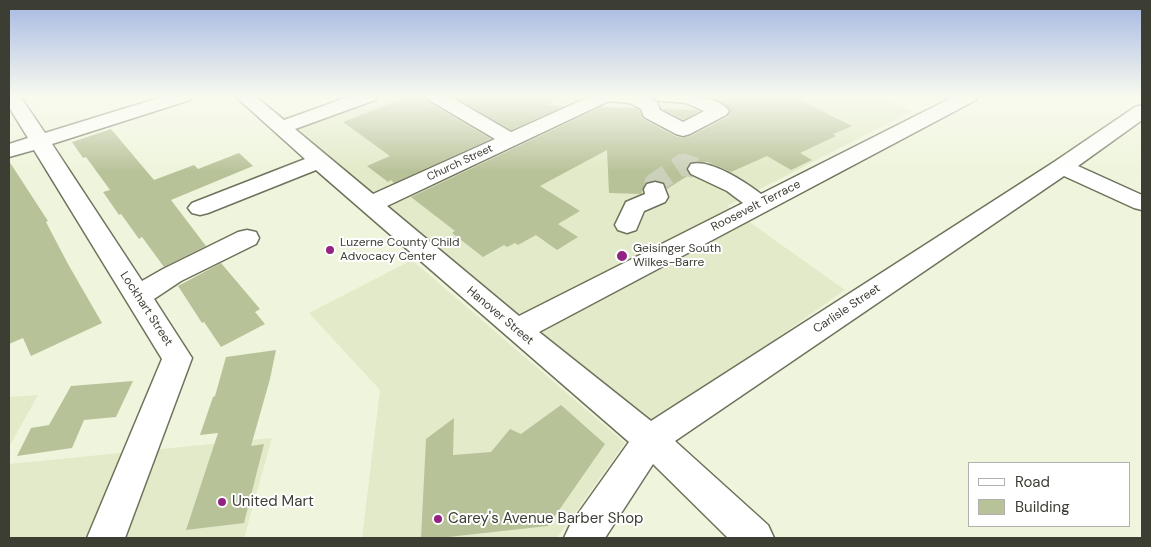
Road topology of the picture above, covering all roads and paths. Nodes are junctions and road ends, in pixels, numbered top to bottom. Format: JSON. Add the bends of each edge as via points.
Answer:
{"nodes":[{"id":1,"x":27,"y":122,"type":"edge"},
{"id":2,"x":101,"y":122,"type":"edge"},
{"id":3,"x":273,"y":122,"type":"edge"},
{"id":4,"x":298,"y":122,"type":"edge"},
{"id":5,"x":479,"y":122,"type":"edge"},
{"id":6,"x":551,"y":122,"type":"edge"},
{"id":7,"x":667,"y":122,"type":"edge"},
{"id":8,"x":699,"y":122,"type":"edge"},
{"id":9,"x":920,"y":122,"type":"edge"},
{"id":10,"x":1127,"y":122,"type":"edge"},
{"id":11,"x":280,"y":128,"type":"junction"},
{"id":12,"x":510,"y":140,"type":"junction"},
{"id":13,"x":39,"y":141,"type":"junction"},
{"id":14,"x":9,"y":151,"type":"edge"},
{"id":15,"x":319,"y":161,"type":"junction"},
{"id":16,"x":1062,"y":167,"type":"junction"},
{"id":17,"x":699,"y":169,"type":"tunnel mouth"},
{"id":18,"x":655,"y":189,"type":"tunnel mouth"},
{"id":19,"x":1142,"y":203,"type":"edge"},
{"id":20,"x":760,"y":204,"type":"junction"},
{"id":21,"x":370,"y":205,"type":"junction"},
{"id":22,"x":200,"y":208,"type":"dead end"},
{"id":23,"x":627,"y":225,"type":"dead end"},
{"id":24,"x":247,"y":238,"type":"dead end"},
{"id":25,"x":138,"y":297,"type":"junction"},
{"id":26,"x":517,"y":330,"type":"junction"},
{"id":27,"x":650,"y":440,"type":"junction"},
{"id":28,"x":106,"y":538,"type":"edge"},
{"id":29,"x":583,"y":538,"type":"edge"},
{"id":30,"x":755,"y":538,"type":"edge"}],
"edges":[{"from":1,"to":13,"type":"street","name":"Lockhart Street"},
{"from":2,"to":13,"type":"street"},
{"from":3,"to":11,"type":"street","name":"Hanover Street"},
{"from":4,"to":11,"type":"street"},
{"from":5,"to":12,"type":"street"},
{"from":6,"to":12,"type":"street","name":"Church Street"},
{"from":7,"to":8,"type":"street","via":[[683,130]]},
{"from":9,"to":20,"type":"street","name":"Roosevelt Terrace"},
{"from":10,"to":16,"type":"street","name":"Carlisle Street"},
{"from":11,"to":15,"type":"street","name":"Hanover Street"},
{"from":12,"to":21,"type":"street","name":"Church Street"},
{"from":13,"to":14,"type":"street"},
{"from":13,"to":25,"type":"street","name":"Lockhart Street"},
{"from":15,"to":21,"type":"street","name":"Hanover Street"},
{"from":15,"to":22,"type":"street"},
{"from":16,"to":19,"type":"street"},
{"from":16,"to":27,"type":"street","name":"Carlisle Street"},
{"from":17,"to":20,"type":"street","via":[[735,186]]},
{"from":18,"to":23,"type":"street","via":[[657,197],[634,207]]},
{"from":20,"to":26,"type":"street","name":"Roosevelt Terrace"},
{"from":21,"to":26,"type":"street","name":"Hanover Street"},
{"from":24,"to":25,"type":"street","via":[[172,275]]},
{"from":25,"to":28,"type":"street","name":"Lockhart Street","via":[[177,358]]},
{"from":26,"to":27,"type":"street","name":"Hanover Street"},
{"from":27,"to":29,"type":"street","name":"Carlisle Street"},
{"from":27,"to":30,"type":"street","name":"Hanover Street"}]}
